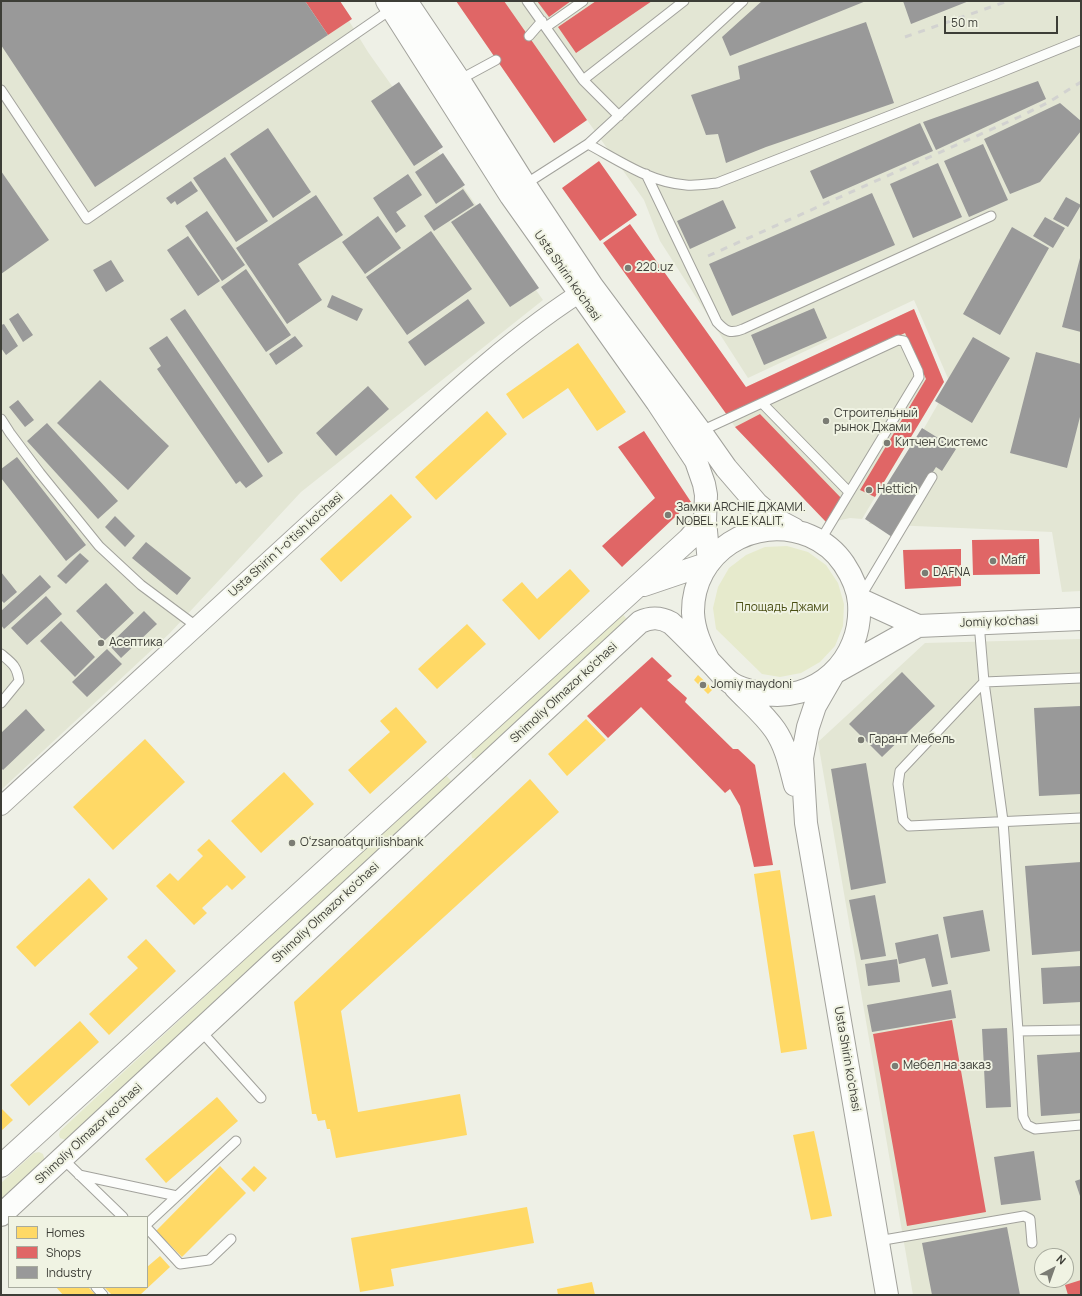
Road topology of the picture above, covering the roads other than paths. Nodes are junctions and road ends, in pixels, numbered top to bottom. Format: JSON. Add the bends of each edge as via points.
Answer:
{"nodes":[{"id":1,"x":527,"y":1,"type":"edge"},
{"id":2,"x":583,"y":1,"type":"edge"},
{"id":3,"x":684,"y":1,"type":"edge"},
{"id":4,"x":743,"y":1,"type":"edge"},
{"id":5,"x":397,"y":3,"type":"edge"},
{"id":6,"x":544,"y":24,"type":"junction"},
{"id":7,"x":529,"y":36,"type":"dead end"},
{"id":8,"x":1081,"y":40,"type":"edge"},
{"id":9,"x":496,"y":60,"type":"dead end"},
{"id":10,"x":459,"y":80,"type":"junction"},
{"id":11,"x":583,"y":80,"type":"junction"},
{"id":12,"x":1,"y":90,"type":"edge"},
{"id":13,"x":618,"y":116,"type":"junction"},
{"id":14,"x":588,"y":144,"type":"junction"},
{"id":15,"x":646,"y":174,"type":"junction"},
{"id":16,"x":518,"y":190,"type":"junction"},
{"id":17,"x":991,"y":216,"type":"dead end"},
{"id":18,"x":586,"y":290,"type":"junction"},
{"id":19,"x":762,"y":403,"type":"junction"},
{"id":20,"x":1,"y":419,"type":"edge"},
{"id":21,"x":691,"y":436,"type":"junction"},
{"id":22,"x":932,"y":477,"type":"dead end"},
{"id":23,"x":849,"y":492,"type":"junction"},
{"id":24,"x":705,"y":520,"type":"junction"},
{"id":25,"x":798,"y":531,"type":"junction"},
{"id":26,"x":820,"y":541,"type":"junction"},
{"id":27,"x":709,"y":563,"type":"junction"},
{"id":28,"x":634,"y":588,"type":"junction"},
{"id":29,"x":859,"y":599,"type":"junction"},
{"id":30,"x":1081,"y":619,"type":"edge"},
{"id":31,"x":979,"y":623,"type":"junction"},
{"id":32,"x":196,"y":626,"type":"junction"},
{"id":33,"x":918,"y":626,"type":"junction"},
{"id":34,"x":1,"y":654,"type":"edge"},
{"id":35,"x":709,"y":661,"type":"junction"},
{"id":36,"x":834,"y":673,"type":"junction"},
{"id":37,"x":1081,"y":678,"type":"edge"},
{"id":38,"x":984,"y":682,"type":"junction"},
{"id":39,"x":731,"y":683,"type":"junction"},
{"id":40,"x":1,"y":703,"type":"edge"},
{"id":41,"x":451,"y":756,"type":"junction"},
{"id":42,"x":472,"y":778,"type":"junction"},
{"id":43,"x":1,"y":806,"type":"edge"},
{"id":44,"x":1081,"y":818,"type":"edge"},
{"id":45,"x":1003,"y":821,"type":"junction"},
{"id":46,"x":806,"y":823,"type":"junction"},
{"id":47,"x":200,"y":1030,"type":"junction"},
{"id":48,"x":1081,"y":1030,"type":"edge"},
{"id":49,"x":1018,"y":1032,"type":"junction"},
{"id":50,"x":261,"y":1098,"type":"dead end"},
{"id":51,"x":1081,"y":1125,"type":"edge"},
{"id":52,"x":37,"y":1133,"type":"junction"},
{"id":53,"x":236,"y":1141,"type":"dead end"},
{"id":54,"x":62,"y":1158,"type":"junction"},
{"id":55,"x":1,"y":1166,"type":"edge"},
{"id":56,"x":79,"y":1174,"type":"junction"},
{"id":57,"x":177,"y":1196,"type":"junction"},
{"id":58,"x":1,"y":1215,"type":"edge"},
{"id":59,"x":122,"y":1216,"type":"edge"},
{"id":60,"x":148,"y":1223,"type":"edge"},
{"id":61,"x":148,"y":1229,"type":"edge"},
{"id":62,"x":230,"y":1239,"type":"dead end"},
{"id":63,"x":878,"y":1241,"type":"junction"},
{"id":64,"x":1032,"y":1243,"type":"dead end"},
{"id":65,"x":887,"y":1295,"type":"edge"}],
"edges":[{"from":1,"to":6,"type":"lane"},
{"from":2,"to":6,"type":"lane"},
{"from":3,"to":11,"type":"lane"},
{"from":4,"to":13,"type":"lane"},
{"from":5,"to":10,"type":"main road","name":"Usta Shirin ko'chasi"},
{"from":5,"to":12,"type":"lane","via":[[87,219]]},
{"from":5,"to":16,"type":"main road","name":"Usta Shirin ko'chasi"},
{"from":6,"to":7,"type":"lane"},
{"from":6,"to":11,"type":"lane"},
{"from":8,"to":15,"type":"lane","via":[[717,183],[686,185]]},
{"from":9,"to":10,"type":"lane"},
{"from":10,"to":16,"type":"main road","name":"Usta Shirin ko'chasi"},
{"from":11,"to":13,"type":"lane"},
{"from":13,"to":14,"type":"lane"},
{"from":14,"to":15,"type":"lane"},
{"from":14,"to":16,"type":"lane"},
{"from":15,"to":17,"type":"lane","via":[[718,322],[729,332],[743,330]]},
{"from":16,"to":18,"type":"main road","name":"Usta Shirin ko'chasi"},
{"from":18,"to":21,"type":"main road","name":"Usta Shirin ko'chasi","via":[[657,402]]},
{"from":18,"to":32,"type":"street","name":"Usta Shirin 1-o'tish ko'chasi","via":[[563,304],[478,370]]},
{"from":19,"to":21,"type":"lane"},
{"from":19,"to":23,"type":"lane"},
{"from":19,"to":23,"type":"lane","via":[[898,340],[904,341],[919,377]]},
{"from":20,"to":32,"type":"lane","via":[[40,473],[99,546],[141,585]]},
{"from":21,"to":24,"type":"main road","name":"Usta Shirin ko'chasi","via":[[706,495]]},
{"from":21,"to":25,"type":"main road","name":"Usta Shirin ko'chasi","via":[[726,468],[757,504]]},
{"from":22,"to":29,"type":"lane"},
{"from":23,"to":26,"type":"lane"},
{"from":24,"to":27,"type":"main road","name":"Usta Shirin ko'chasi"},
{"from":24,"to":28,"type":"main road","via":[[690,539]]},
{"from":25,"to":26,"type":"main road"},
{"from":25,"to":27,"type":"main road","via":[[775,529],[747,534],[721,550]]},
{"from":26,"to":29,"type":"main road","via":[[838,556],[852,576]]},
{"from":27,"to":28,"type":"main road"},
{"from":27,"to":35,"type":"main road","via":[[700,580],[693,613],[700,646]]},
{"from":28,"to":41,"type":"main road"},
{"from":29,"to":33,"type":"main road"},
{"from":29,"to":36,"type":"main road","via":[[858,631],[853,646]]},
{"from":30,"to":31,"type":"main road","name":"Jomiy ko'chasi"},
{"from":31,"to":33,"type":"main road","name":"Jomiy ko'chasi"},
{"from":31,"to":38,"type":"lane"},
{"from":32,"to":43,"type":"street","name":"Usta Shirin 1-o'tish ko'chasi"},
{"from":33,"to":36,"type":"main road"},
{"from":34,"to":40,"type":"lane","via":[[17,670],[19,681]]},
{"from":35,"to":39,"type":"main road"},
{"from":35,"to":42,"type":"main road","name":"Shimoliy Olmazor ko'chasi","via":[[671,623],[664,619],[648,618],[640,622]]},
{"from":36,"to":39,"type":"main road","via":[[818,684],[785,695],[762,694]]},
{"from":36,"to":46,"type":"main road","name":"Usta Shirin ko'chasi","via":[[815,706],[802,758]]},
{"from":37,"to":38,"type":"lane"},
{"from":38,"to":45,"type":"lane"},
{"from":38,"to":45,"type":"lane","via":[[900,771],[898,784],[903,820],[909,826]]},
{"from":39,"to":46,"type":"main road","name":"Usta Shirin ko'chasi","via":[[775,730],[789,762]]},
{"from":41,"to":42,"type":"main road"},
{"from":41,"to":52,"type":"main road"},
{"from":42,"to":47,"type":"main road","name":"Shimoliy Olmazor ko'chasi"},
{"from":44,"to":45,"type":"lane"},
{"from":45,"to":49,"type":"lane"},
{"from":46,"to":63,"type":"main road","name":"Usta Shirin ko'chasi"},
{"from":47,"to":50,"type":"lane"},
{"from":47,"to":54,"type":"main road","name":"Shimoliy Olmazor ko'chasi"},
{"from":48,"to":49,"type":"lane"},
{"from":49,"to":51,"type":"lane","via":[[1023,1117],[1027,1125],[1035,1128]]},
{"from":52,"to":54,"type":"main road"},
{"from":52,"to":55,"type":"main road"},
{"from":53,"to":57,"type":"lane"},
{"from":54,"to":56,"type":"lane"},
{"from":54,"to":58,"type":"main road","name":"Shimoliy Olmazor ko'chasi"},
{"from":56,"to":57,"type":"lane"},
{"from":56,"to":59,"type":"lane"},
{"from":57,"to":60,"type":"lane"},
{"from":61,"to":62,"type":"lane","via":[[180,1264],[209,1260]]},
{"from":63,"to":64,"type":"lane","via":[[1024,1216],[1030,1219]]},
{"from":63,"to":65,"type":"main road","name":"Usta Shirin ko'chasi"}]}
